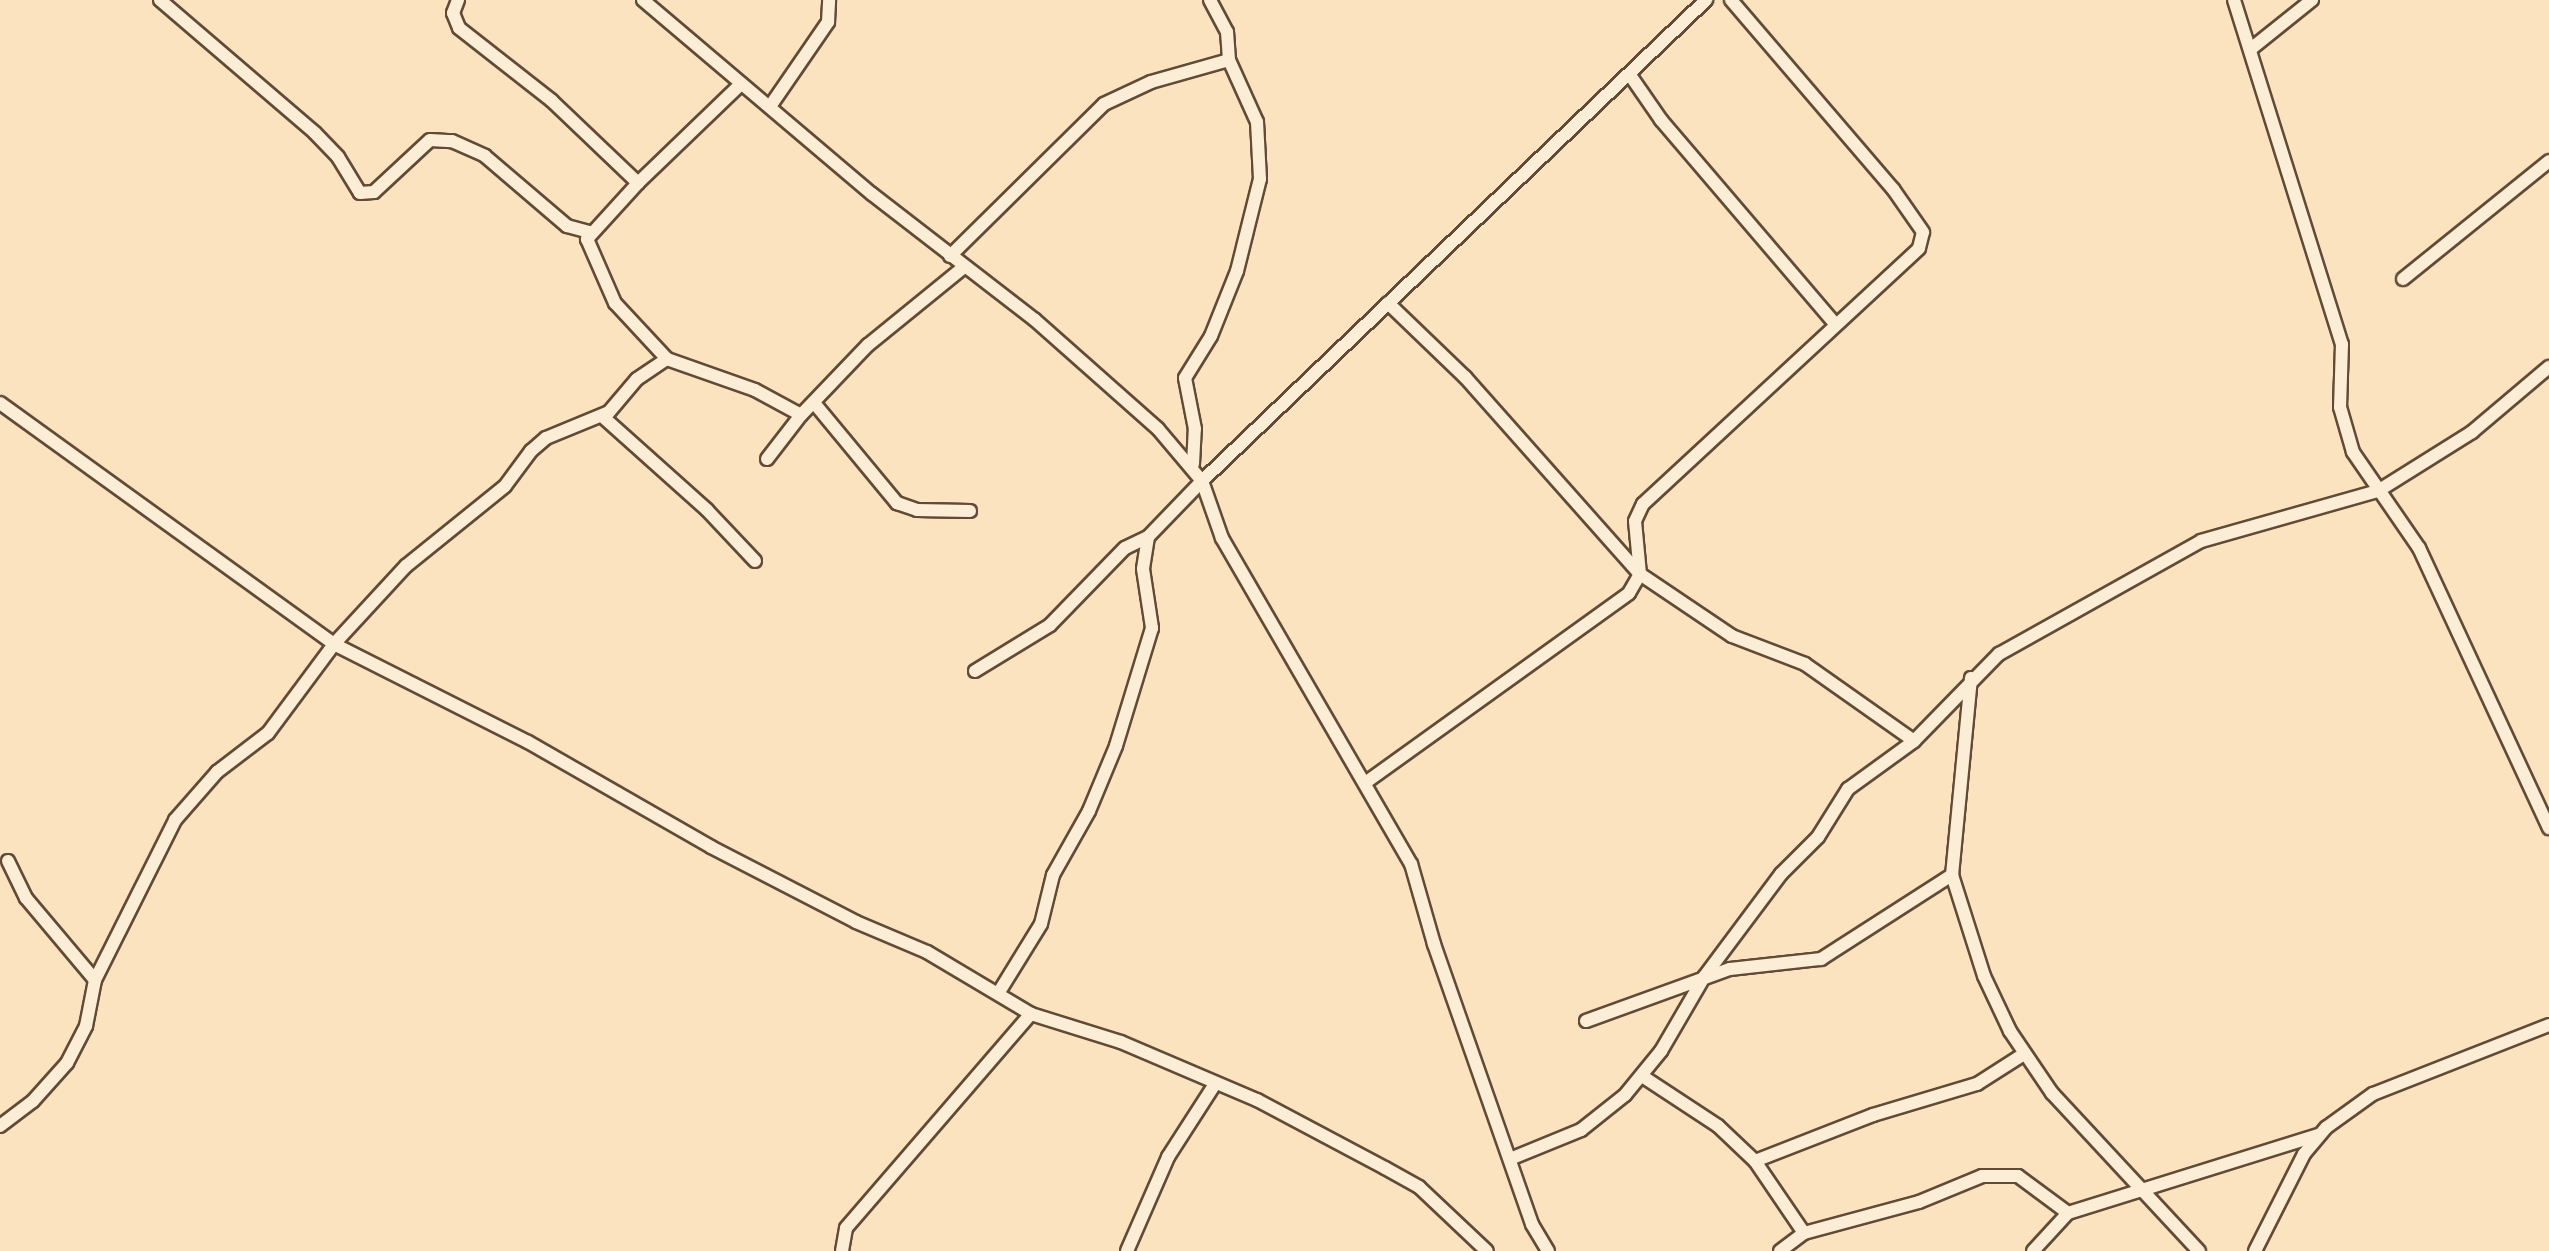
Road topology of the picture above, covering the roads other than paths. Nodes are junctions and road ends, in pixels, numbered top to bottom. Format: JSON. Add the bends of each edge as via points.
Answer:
{"nodes":[{"id":1,"x":160,"y":0,"type":"edge"},
{"id":2,"x":458,"y":0,"type":"edge"},
{"id":3,"x":643,"y":0,"type":"edge"},
{"id":4,"x":829,"y":0,"type":"edge"},
{"id":5,"x":1210,"y":0,"type":"edge"},
{"id":6,"x":1706,"y":0,"type":"edge"},
{"id":7,"x":1731,"y":0,"type":"edge"},
{"id":8,"x":2234,"y":0,"type":"edge"},
{"id":9,"x":2312,"y":0,"type":"edge"},
{"id":10,"x":2252,"y":48,"type":"junction"},
{"id":11,"x":1229,"y":60,"type":"junction"},
{"id":12,"x":1630,"y":75,"type":"junction"},
{"id":13,"x":741,"y":84,"type":"junction"},
{"id":14,"x":771,"y":105,"type":"junction"},
{"id":15,"x":2549,"y":161,"type":"edge"},
{"id":16,"x":638,"y":183,"type":"junction"},
{"id":17,"x":589,"y":232,"type":"junction"},
{"id":18,"x":950,"y":256,"type":"junction"},
{"id":19,"x":964,"y":267,"type":"junction"},
{"id":20,"x":2403,"y":279,"type":"dead end"},
{"id":21,"x":1388,"y":303,"type":"junction"},
{"id":22,"x":1835,"y":324,"type":"junction"},
{"id":23,"x":667,"y":359,"type":"junction"},
{"id":24,"x":2549,"y":367,"type":"edge"},
{"id":25,"x":0,"y":403,"type":"edge"},
{"id":26,"x":815,"y":404,"type":"junction"},
{"id":27,"x":801,"y":415,"type":"junction"},
{"id":28,"x":602,"y":416,"type":"junction"},
{"id":29,"x":767,"y":459,"type":"dead end"},
{"id":30,"x":1193,"y":464,"type":"junction"},
{"id":31,"x":1202,"y":481,"type":"junction"},
{"id":32,"x":2378,"y":491,"type":"junction"},
{"id":33,"x":970,"y":511,"type":"dead end"},
{"id":34,"x":1148,"y":537,"type":"junction"},
{"id":35,"x":755,"y":561,"type":"dead end"},
{"id":36,"x":1640,"y":574,"type":"junction"},
{"id":37,"x":334,"y":644,"type":"junction"},
{"id":38,"x":975,"y":671,"type":"dead end"},
{"id":39,"x":1971,"y":678,"type":"junction"},
{"id":40,"x":1914,"y":741,"type":"junction"},
{"id":41,"x":1365,"y":783,"type":"junction"},
{"id":42,"x":2549,"y":828,"type":"edge"},
{"id":43,"x":8,"y":861,"type":"dead end"},
{"id":44,"x":1952,"y":875,"type":"junction"},
{"id":45,"x":1704,"y":977,"type":"junction"},
{"id":46,"x":95,"y":980,"type":"junction"},
{"id":47,"x":999,"y":992,"type":"junction"},
{"id":48,"x":1031,"y":1014,"type":"junction"},
{"id":49,"x":1586,"y":1021,"type":"dead end"},
{"id":50,"x":2549,"y":1025,"type":"edge"},
{"id":51,"x":2024,"y":1054,"type":"junction"},
{"id":52,"x":1642,"y":1076,"type":"junction"},
{"id":53,"x":1215,"y":1084,"type":"junction"},
{"id":54,"x":0,"y":1126,"type":"edge"},
{"id":55,"x":2318,"y":1135,"type":"junction"},
{"id":56,"x":1510,"y":1159,"type":"junction"},
{"id":57,"x":1755,"y":1161,"type":"junction"},
{"id":58,"x":2139,"y":1192,"type":"junction"},
{"id":59,"x":2068,"y":1213,"type":"junction"},
{"id":60,"x":1804,"y":1233,"type":"junction"},
{"id":61,"x":842,"y":1251,"type":"edge"},
{"id":62,"x":1127,"y":1251,"type":"edge"},
{"id":63,"x":1487,"y":1251,"type":"edge"},
{"id":64,"x":1548,"y":1251,"type":"edge"},
{"id":65,"x":1780,"y":1251,"type":"edge"},
{"id":66,"x":2033,"y":1251,"type":"edge"},
{"id":67,"x":2199,"y":1251,"type":"edge"},
{"id":68,"x":2255,"y":1251,"type":"edge"}],
"edges":[{"from":1,"to":17,"type":"street","via":[[326,144],[360,193],[374,192],[430,140],[452,141],[485,156],[567,226]]},
{"from":2,"to":16,"type":"street","via":[[453,13],[459,28],[552,101]]},
{"from":3,"to":13,"type":"street"},
{"from":4,"to":14,"type":"street","via":[[828,22]]},
{"from":5,"to":11,"type":"street","via":[[1227,32]]},
{"from":6,"to":12,"type":"street"},
{"from":7,"to":22,"type":"street","via":[[1893,189],[1923,232],[1913,257]]},
{"from":8,"to":10,"type":"street"},
{"from":9,"to":10,"type":"street"},
{"from":10,"to":32,"type":"street","via":[[2271,126],[2342,344],[2343,422],[2353,452]]},
{"from":11,"to":18,"type":"street","via":[[1151,82],[1104,104]]},
{"from":11,"to":30,"type":"street","via":[[1257,122],[1260,179],[1237,271],[1211,336],[1185,378],[1195,429]]},
{"from":12,"to":21,"type":"street"},
{"from":12,"to":22,"type":"street","via":[[1661,120]]},
{"from":13,"to":14,"type":"street"},
{"from":13,"to":16,"type":"street"},
{"from":14,"to":18,"type":"street"},
{"from":15,"to":20,"type":"street"},
{"from":16,"to":17,"type":"street"},
{"from":17,"to":23,"type":"street","via":[[588,249],[615,303]]},
{"from":18,"to":19,"type":"street"},
{"from":19,"to":26,"type":"street","via":[[868,345]]},
{"from":19,"to":30,"type":"street","via":[[1035,320]]},
{"from":21,"to":31,"type":"street"},
{"from":21,"to":36,"type":"street","via":[[1465,377]]},
{"from":22,"to":36,"type":"street","via":[[1643,504],[1635,521]]},
{"from":23,"to":27,"type":"street","via":[[755,390]]},
{"from":23,"to":28,"type":"street","via":[[646,370]]},
{"from":24,"to":32,"type":"street","via":[[2472,432]]},
{"from":25,"to":37,"type":"street"},
{"from":26,"to":27,"type":"street"},
{"from":26,"to":33,"type":"street","via":[[897,503],[917,510]]},
{"from":27,"to":29,"type":"street"},
{"from":28,"to":35,"type":"street","via":[[679,483]]},
{"from":28,"to":37,"type":"street","via":[[539,444],[505,486],[406,566]]},
{"from":30,"to":31,"type":"street"},
{"from":31,"to":34,"type":"street"},
{"from":31,"to":41,"type":"street","via":[[1222,538]]},
{"from":32,"to":39,"type":"street","via":[[2201,541],[2050,622]]},
{"from":32,"to":42,"type":"street","via":[[2419,548]]},
{"from":34,"to":38,"type":"street","via":[[1125,548],[1050,625]]},
{"from":34,"to":47,"type":"street","via":[[1143,569],[1152,628],[1125,717],[1089,811],[1053,875],[1041,924]]},
{"from":36,"to":40,"type":"street","via":[[1723,631],[1805,664]]},
{"from":36,"to":41,"type":"street","via":[[1629,593]]},
{"from":37,"to":46,"type":"street","via":[[295,704],[268,733],[217,772],[175,820]]},
{"from":37,"to":47,"type":"street","via":[[528,742],[711,847]]},
{"from":39,"to":40,"type":"street"},
{"from":39,"to":44,"type":"street"},
{"from":40,"to":45,"type":"street","via":[[1848,789],[1818,837],[1781,874]]},
{"from":41,"to":56,"type":"street","via":[[1416,877],[1434,944]]},
{"from":43,"to":46,"type":"street","via":[[26,898]]},
{"from":44,"to":45,"type":"street","via":[[1821,959]]},
{"from":44,"to":51,"type":"street","via":[[1984,976]]},
{"from":45,"to":49,"type":"street"},
{"from":45,"to":52,"type":"street"},
{"from":46,"to":54,"type":"street","via":[[86,1026],[67,1063],[33,1101]]},
{"from":47,"to":48,"type":"street"},
{"from":48,"to":53,"type":"street","via":[[1121,1042]]},
{"from":48,"to":61,"type":"street","via":[[846,1228]]},
{"from":50,"to":55,"type":"street","via":[[2373,1094]]},
{"from":51,"to":57,"type":"street","via":[[1977,1084],[1873,1115]]},
{"from":51,"to":58,"type":"street"},
{"from":52,"to":56,"type":"street","via":[[1581,1130]]},
{"from":52,"to":57,"type":"street","via":[[1718,1126]]},
{"from":53,"to":62,"type":"street","via":[[1168,1157]]},
{"from":53,"to":63,"type":"street","via":[[1257,1100],[1419,1187]]},
{"from":55,"to":58,"type":"street","via":[[2279,1143],[2237,1164],[2184,1174]]},
{"from":55,"to":68,"type":"street"},
{"from":56,"to":64,"type":"street","via":[[1532,1224]]},
{"from":57,"to":60,"type":"street"},
{"from":58,"to":59,"type":"street"},
{"from":58,"to":67,"type":"street"},
{"from":59,"to":60,"type":"street","via":[[2030,1182],[1998,1175]]},
{"from":59,"to":66,"type":"street"},
{"from":60,"to":65,"type":"street"}]}
